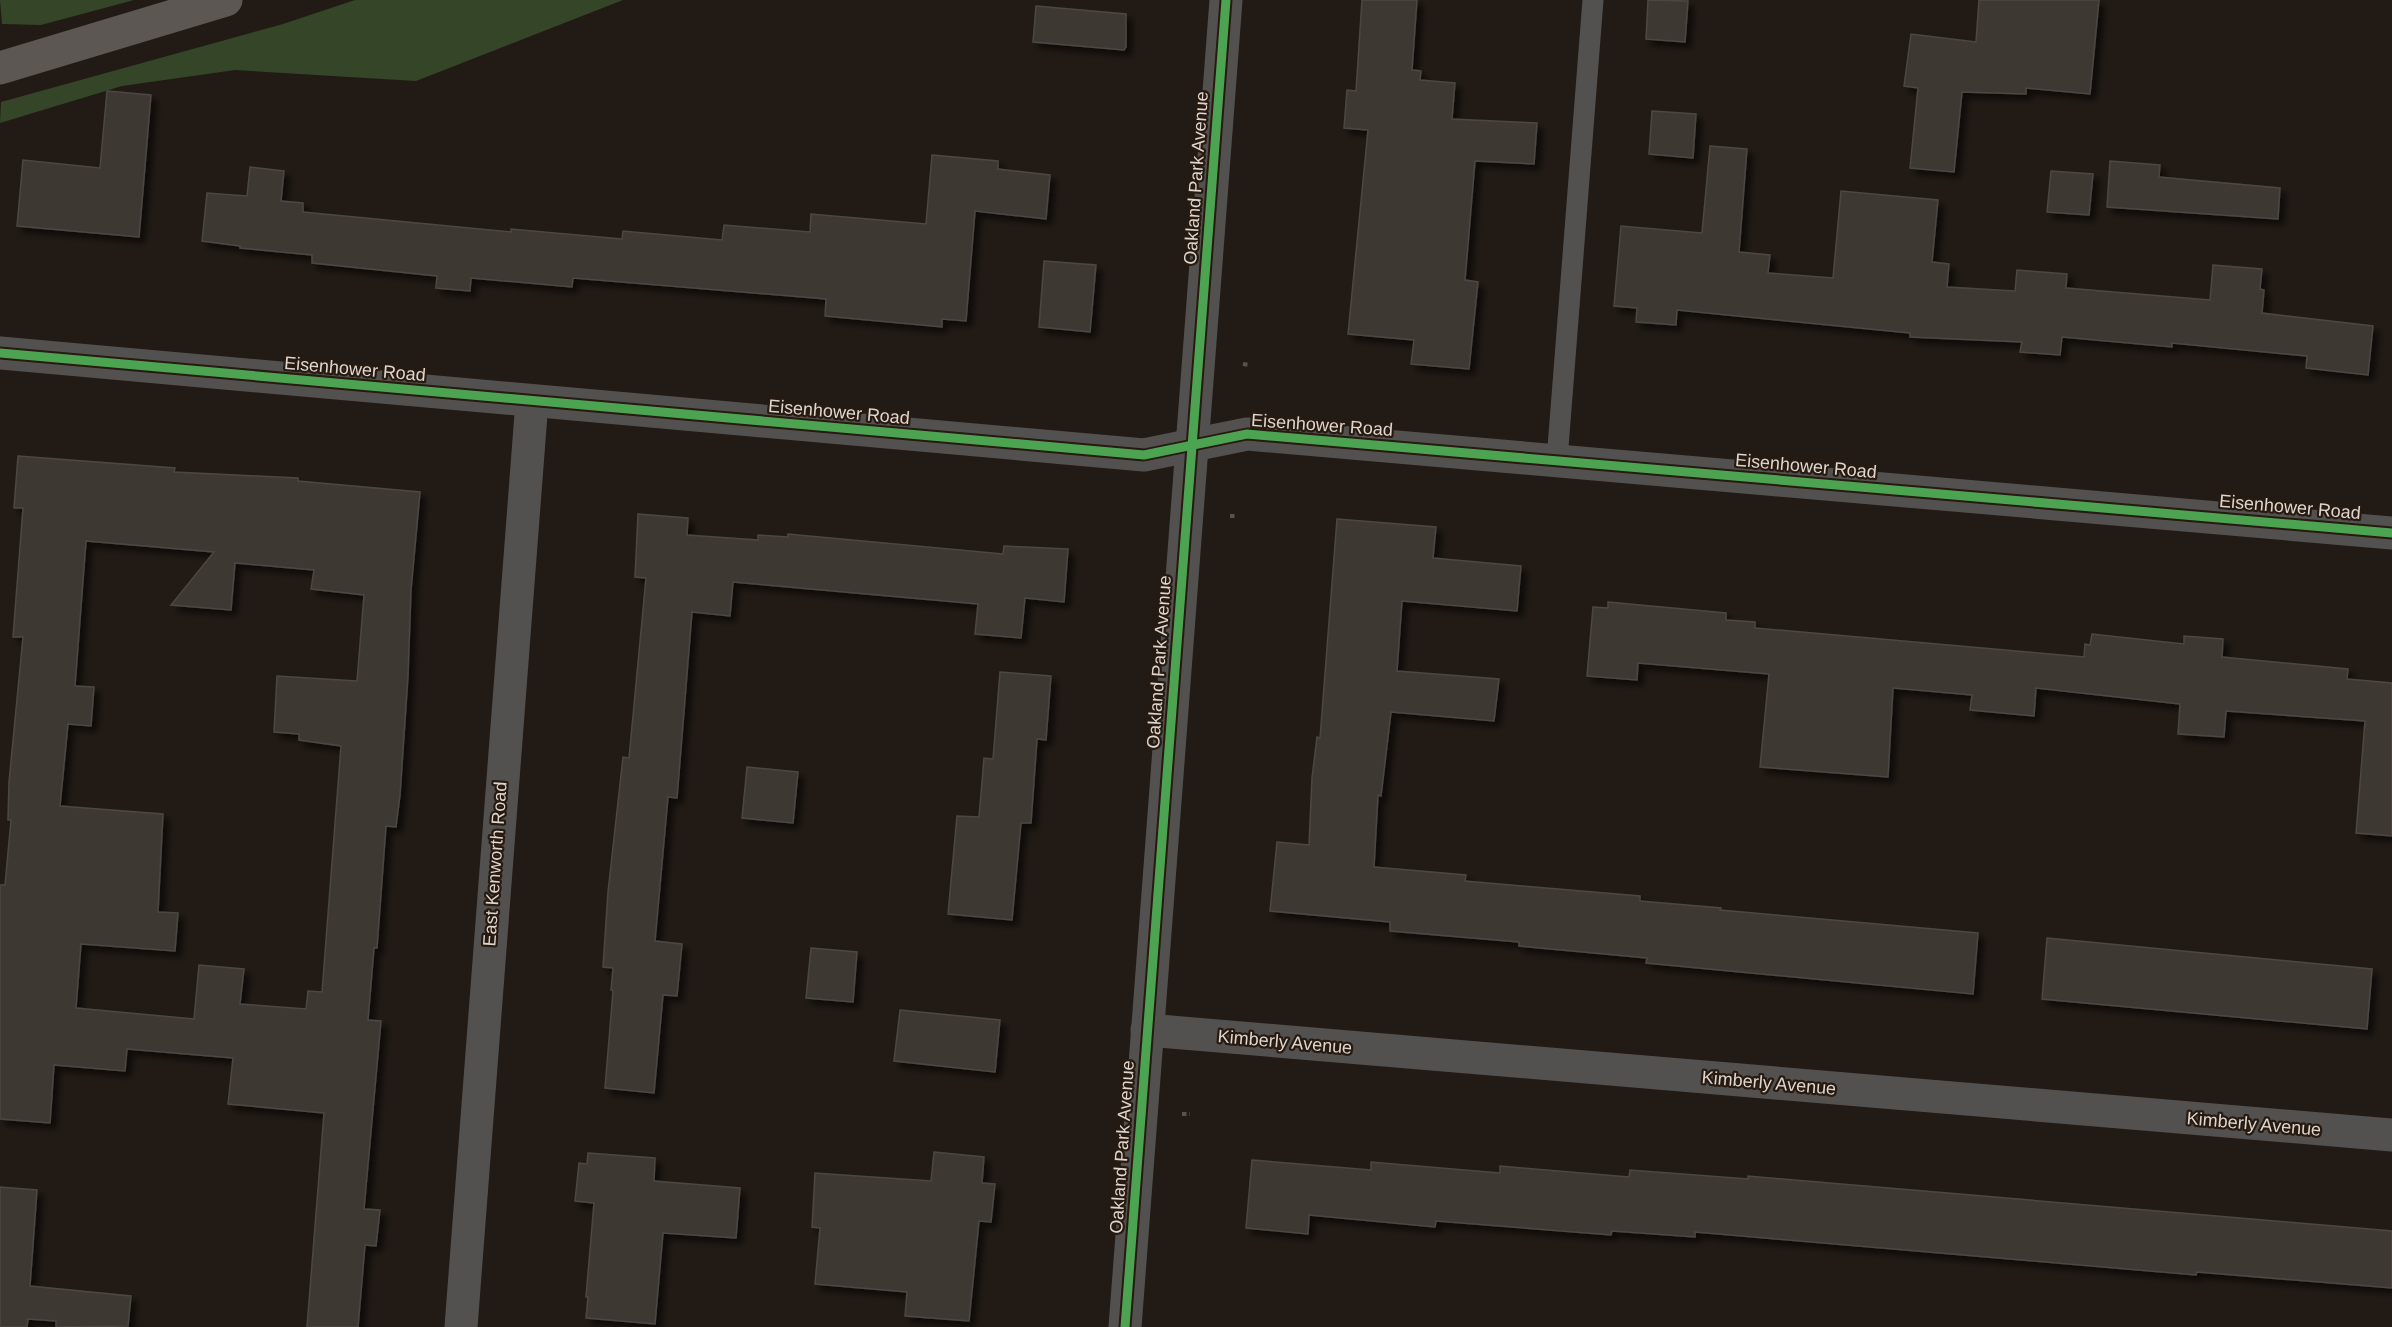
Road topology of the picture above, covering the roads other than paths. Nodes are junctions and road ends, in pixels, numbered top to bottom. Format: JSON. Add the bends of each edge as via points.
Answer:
{"nodes":[{"id":1,"x":225,"y":0,"type":"edge"},
{"id":2,"x":1226,"y":0,"type":"edge"},
{"id":3,"x":1593,"y":0,"type":"edge"},
{"id":4,"x":0,"y":68,"type":"edge"},
{"id":5,"x":0,"y":353,"type":"edge"},
{"id":6,"x":531,"y":401,"type":"junction"},
{"id":7,"x":1192,"y":445,"type":"junction"},
{"id":8,"x":1557,"y":460,"type":"junction"},
{"id":9,"x":2392,"y":533,"type":"edge"},
{"id":10,"x":1147,"y":1030,"type":"junction"},
{"id":11,"x":2392,"y":1135,"type":"edge"},
{"id":12,"x":461,"y":1327,"type":"edge"},
{"id":13,"x":1125,"y":1327,"type":"edge"}],
"edges":[{"from":1,"to":4,"type":"highway"},
{"from":2,"to":7,"type":"street","name":"Oakland Park Avenue"},
{"from":3,"to":8,"type":"lane"},
{"from":5,"to":6,"type":"street","name":"Eisenhower Road"},
{"from":6,"to":7,"type":"street","name":"Eisenhower Road","via":[[1144,455]]},
{"from":6,"to":12,"type":"street","name":"East Kenworth Road"},
{"from":7,"to":8,"type":"street","name":"Eisenhower Road","via":[[1247,435]]},
{"from":7,"to":10,"type":"street","name":"Oakland Park Avenue"},
{"from":8,"to":9,"type":"street","name":"Eisenhower Road"},
{"from":10,"to":11,"type":"street","name":"Kimberly Avenue"},
{"from":10,"to":13,"type":"street","name":"Oakland Park Avenue"}]}
